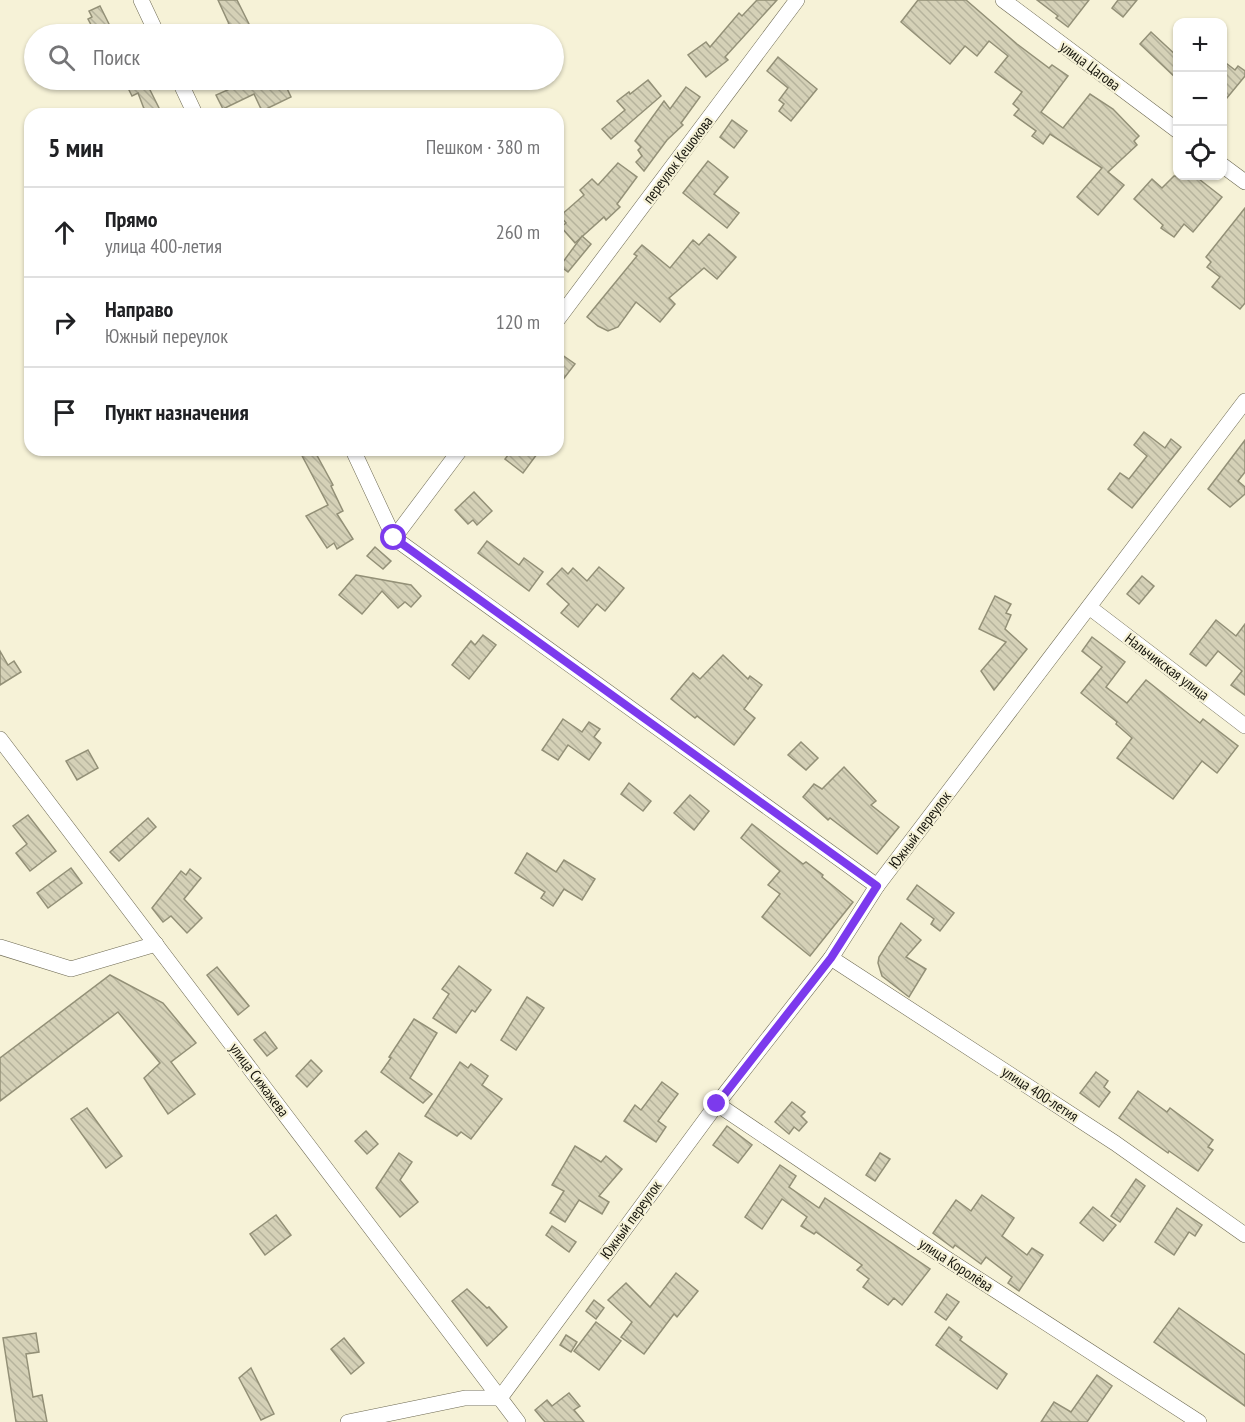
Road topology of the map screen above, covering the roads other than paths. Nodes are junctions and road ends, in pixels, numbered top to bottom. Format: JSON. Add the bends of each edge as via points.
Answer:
{"nodes":[{"id":1,"x":141,"y":0,"type":"edge"},
{"id":2,"x":797,"y":0,"type":"edge"},
{"id":3,"x":1003,"y":0,"type":"edge"},
{"id":4,"x":152,"y":24,"type":"edge"},
{"id":5,"x":184,"y":90,"type":"edge"},
{"id":6,"x":192,"y":108,"type":"edge"},
{"id":7,"x":1173,"y":127,"type":"edge"},
{"id":8,"x":1227,"y":169,"type":"edge"},
{"id":9,"x":1245,"y":182,"type":"edge"},
{"id":10,"x":564,"y":312,"type":"edge"},
{"id":11,"x":1245,"y":401,"type":"edge"},
{"id":12,"x":356,"y":456,"type":"edge"},
{"id":13,"x":456,"y":456,"type":"edge"},
{"id":14,"x":394,"y":538,"type":"junction"},
{"id":15,"x":1089,"y":607,"type":"junction"},
{"id":16,"x":1245,"y":726,"type":"edge"},
{"id":17,"x":0,"y":739,"type":"edge"},
{"id":18,"x":877,"y":886,"type":"junction"},
{"id":19,"x":156,"y":944,"type":"junction"},
{"id":20,"x":0,"y":947,"type":"edge"},
{"id":21,"x":831,"y":958,"type":"junction"},
{"id":22,"x":717,"y":1104,"type":"junction"},
{"id":23,"x":1245,"y":1234,"type":"edge"},
{"id":24,"x":500,"y":1398,"type":"junction"},
{"id":25,"x":348,"y":1422,"type":"edge"},
{"id":26,"x":518,"y":1422,"type":"edge"},
{"id":27,"x":1199,"y":1422,"type":"edge"}],
"edges":[{"from":1,"to":4,"type":"street"},
{"from":2,"to":10,"type":"street","name":"переулок Кешокова"},
{"from":3,"to":7,"type":"street","name":"улица Цагова"},
{"from":5,"to":6,"type":"street"},
{"from":8,"to":9,"type":"street"},
{"from":11,"to":15,"type":"street","name":"Южный переулок"},
{"from":12,"to":14,"type":"street"},
{"from":13,"to":14,"type":"street"},
{"from":14,"to":18,"type":"street"},
{"from":15,"to":16,"type":"street","name":"Нальчикская улица"},
{"from":15,"to":18,"type":"street","name":"Южный переулок"},
{"from":17,"to":19,"type":"street","name":"улица Сижажева"},
{"from":18,"to":21,"type":"street","name":"Южный переулок"},
{"from":19,"to":20,"type":"street","via":[[71,969]]},
{"from":19,"to":24,"type":"street","name":"улица Сижажева"},
{"from":21,"to":22,"type":"street","name":"Южный переулок"},
{"from":21,"to":23,"type":"street","name":"улица 400-летия","via":[[1115,1143]]},
{"from":22,"to":24,"type":"street","name":"Южный переулок"},
{"from":22,"to":27,"type":"street","name":"улица Королёва"},
{"from":24,"to":25,"type":"street","via":[[465,1398]]},
{"from":24,"to":26,"type":"street","name":"улица Сижажева"}]}
